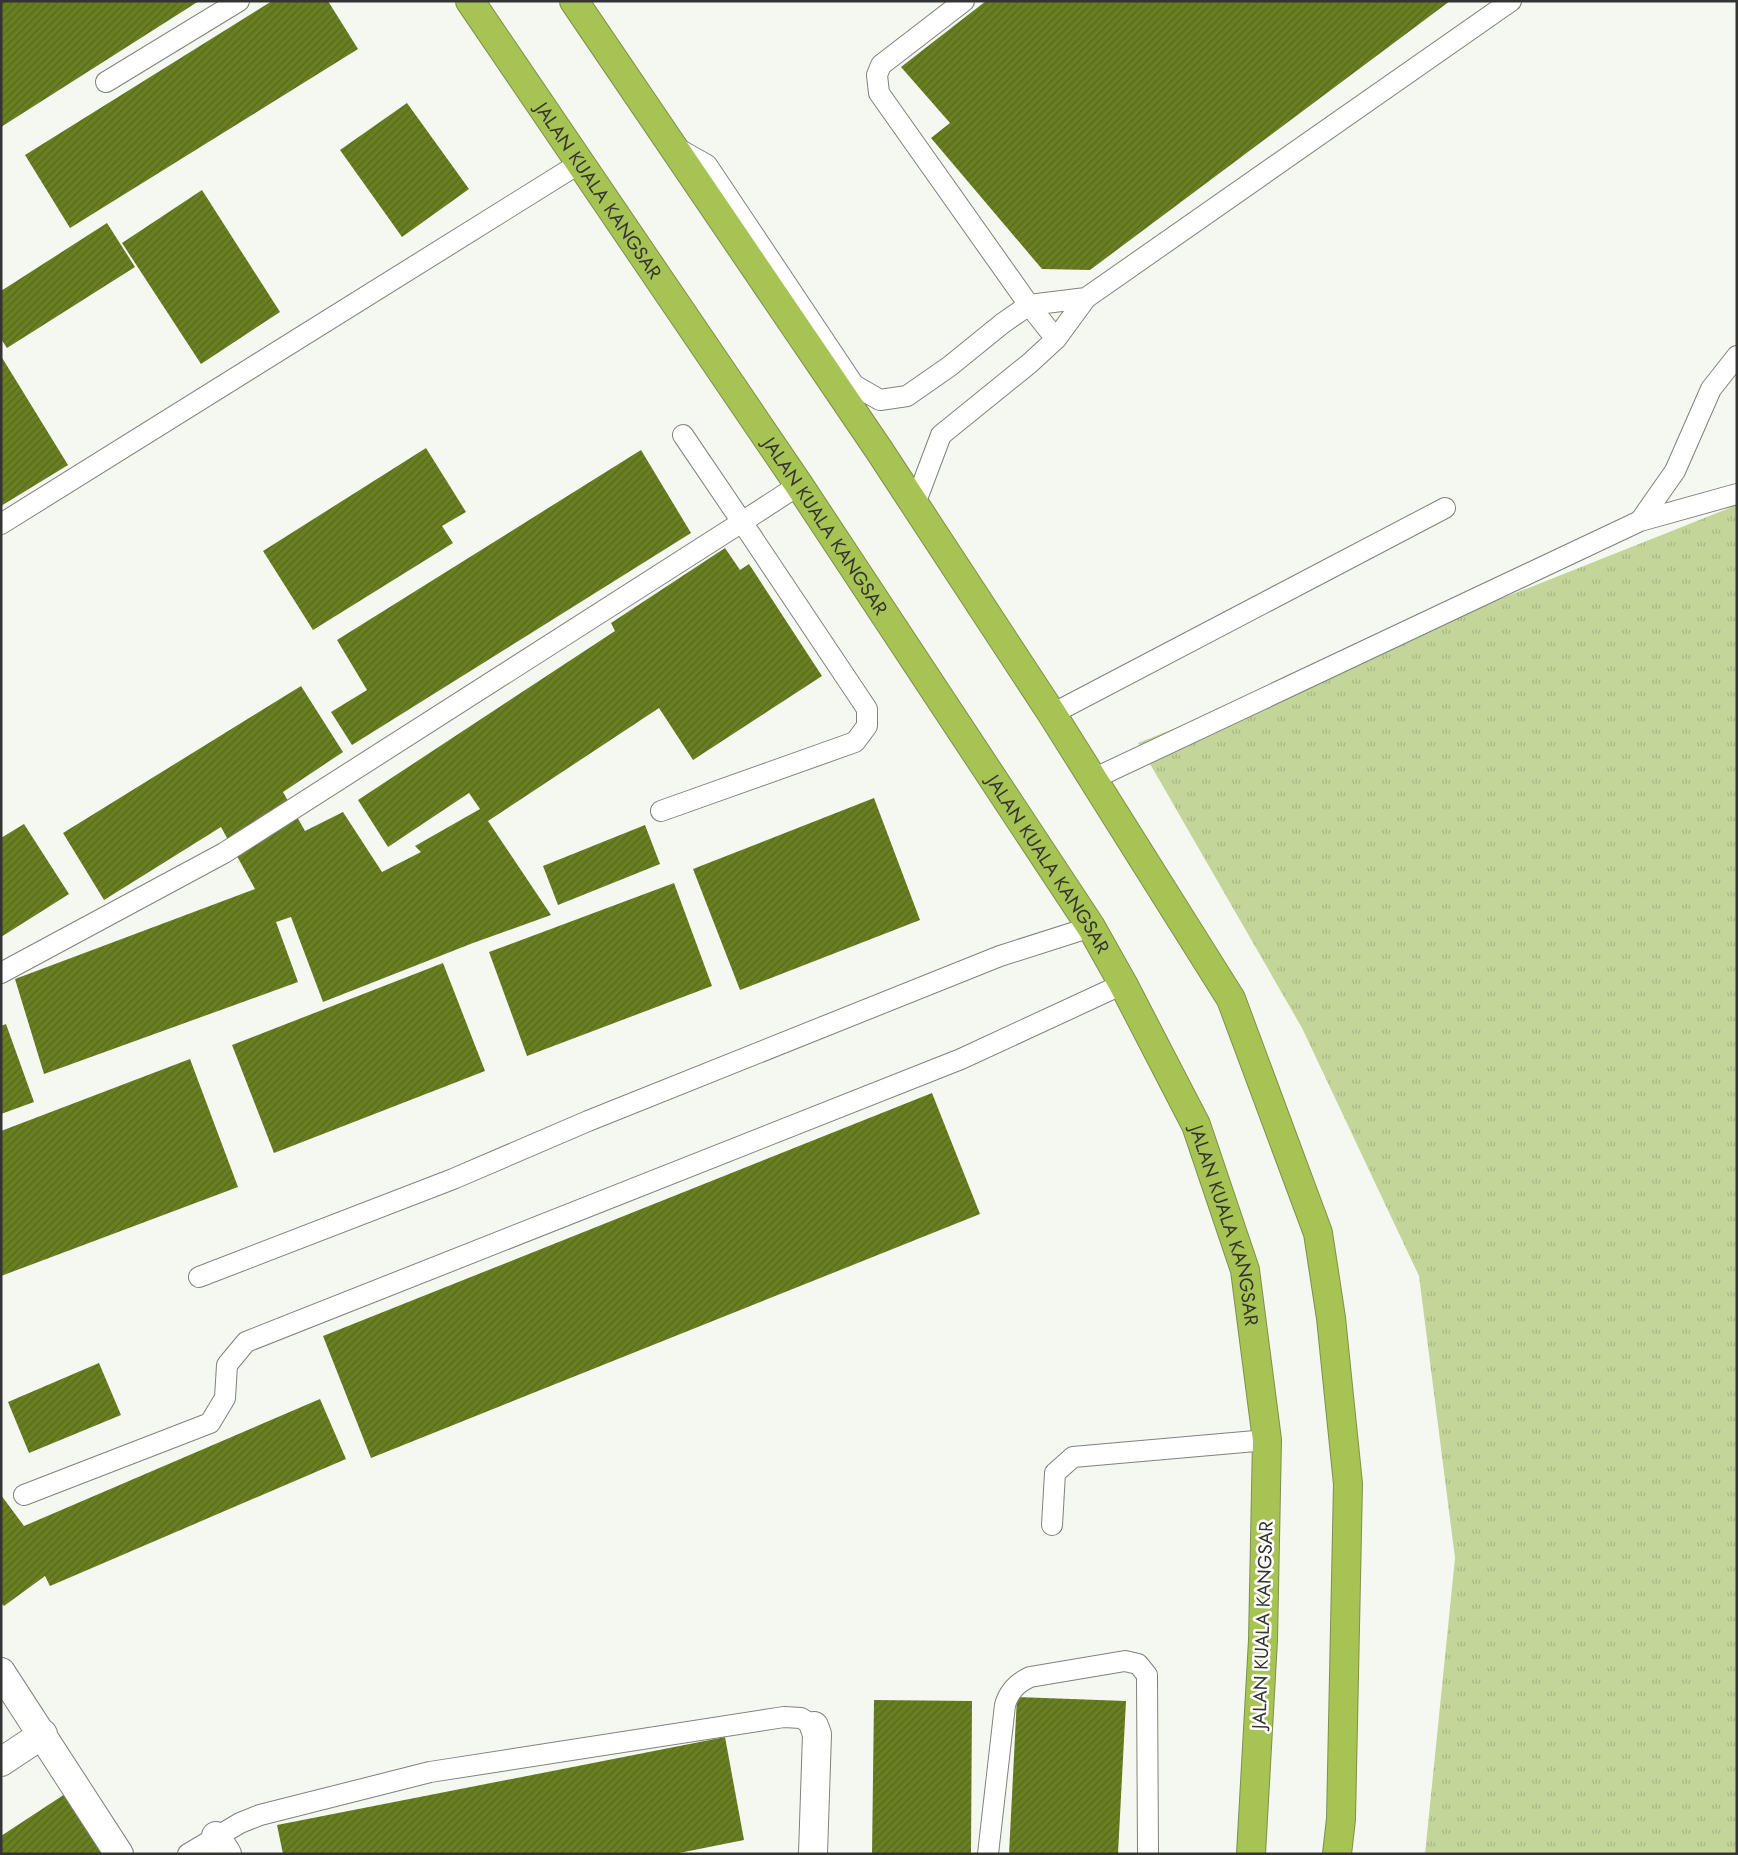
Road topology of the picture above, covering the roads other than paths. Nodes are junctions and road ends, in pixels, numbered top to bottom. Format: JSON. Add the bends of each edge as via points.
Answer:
{"nodes":[{"id":1,"x":239,"y":1,"type":"edge"},
{"id":2,"x":470,"y":1,"type":"edge"},
{"id":3,"x":574,"y":1,"type":"edge"},
{"id":4,"x":964,"y":1,"type":"edge"},
{"id":5,"x":1511,"y":1,"type":"edge"},
{"id":6,"x":106,"y":82,"type":"dead end"},
{"id":7,"x":672,"y":146,"type":"junction"},
{"id":8,"x":580,"y":163,"type":"junction"},
{"id":9,"x":1086,"y":298,"type":"junction"},
{"id":10,"x":1029,"y":305,"type":"junction"},
{"id":11,"x":1056,"y":339,"type":"junction"},
{"id":12,"x":1737,"y":356,"type":"edge"},
{"id":13,"x":683,"y":435,"type":"dead end"},
{"id":14,"x":799,"y":485,"type":"junction"},
{"id":15,"x":1737,"y":494,"type":"edge"},
{"id":16,"x":915,"y":504,"type":"junction"},
{"id":17,"x":1446,"y":508,"type":"dead end"},
{"id":18,"x":1640,"y":521,"type":"junction"},
{"id":19,"x":742,"y":522,"type":"junction"},
{"id":20,"x":1,"y":524,"type":"edge"},
{"id":21,"x":1052,"y":714,"type":"junction"},
{"id":22,"x":1093,"y":779,"type":"junction"},
{"id":23,"x":660,"y":811,"type":"dead end"},
{"id":24,"x":1090,"y":927,"type":"junction"},
{"id":25,"x":1,"y":973,"type":"edge"},
{"id":26,"x":1123,"y":984,"type":"junction"},
{"id":27,"x":199,"y":1277,"type":"dead end"},
{"id":28,"x":1267,"y":1440,"type":"junction"},
{"id":29,"x":24,"y":1495,"type":"dead end"},
{"id":30,"x":1052,"y":1525,"type":"dead end"},
{"id":31,"x":1,"y":1672,"type":"edge"},
{"id":32,"x":814,"y":1726,"type":"joint"},
{"id":33,"x":43,"y":1734,"type":"junction"},
{"id":34,"x":1,"y":1762,"type":"edge"},
{"id":35,"x":222,"y":1845,"type":"edge"},
{"id":36,"x":119,"y":1854,"type":"edge"},
{"id":37,"x":188,"y":1854,"type":"edge"},
{"id":38,"x":813,"y":1854,"type":"edge"},
{"id":39,"x":988,"y":1854,"type":"edge"},
{"id":40,"x":1148,"y":1854,"type":"edge"},
{"id":41,"x":1251,"y":1854,"type":"edge"},
{"id":42,"x":1337,"y":1854,"type":"edge"}],
"edges":[{"from":1,"to":6,"type":"lane"},
{"from":2,"to":8,"type":"highway","name":"JALAN KUALA KANGSAR"},
{"from":3,"to":7,"type":"highway"},
{"from":4,"to":10,"type":"lane","via":[[889,58],[881,66],[877,83],[879,92]]},
{"from":5,"to":9,"type":"lane"},
{"from":7,"to":10,"type":"lane","via":[[707,165],[854,385],[880,400],[907,396]]},
{"from":7,"to":16,"type":"highway"},
{"from":8,"to":14,"type":"highway","name":"JALAN KUALA KANGSAR"},
{"from":8,"to":20,"type":"lane"},
{"from":9,"to":10,"type":"lane"},
{"from":9,"to":11,"type":"lane"},
{"from":10,"to":11,"type":"lane"},
{"from":11,"to":16,"type":"lane","via":[[941,435]]},
{"from":12,"to":18,"type":"lane","via":[[1711,389],[1675,471]]},
{"from":13,"to":19,"type":"lane"},
{"from":14,"to":19,"type":"lane"},
{"from":14,"to":24,"type":"highway","name":"JALAN KUALA KANGSAR"},
{"from":15,"to":18,"type":"lane"},
{"from":16,"to":21,"type":"highway"},
{"from":17,"to":21,"type":"lane"},
{"from":18,"to":22,"type":"lane"},
{"from":19,"to":23,"type":"lane","via":[[866,710],[867,726],[855,742]]},
{"from":19,"to":25,"type":"lane","via":[[232,848]]},
{"from":21,"to":22,"type":"highway"},
{"from":22,"to":42,"type":"highway","via":[[1231,999],[1318,1233],[1331,1318],[1348,1484],[1341,1819]]},
{"from":24,"to":26,"type":"highway","name":"JALAN KUALA KANGSAR"},
{"from":24,"to":27,"type":"lane","via":[[991,960],[588,1121],[453,1179]]},
{"from":26,"to":28,"type":"highway","name":"JALAN KUALA KANGSAR","via":[[1196,1125],[1245,1270]]},
{"from":26,"to":29,"type":"lane","via":[[961,1059],[246,1342],[227,1365],[225,1398],[210,1423]]},
{"from":28,"to":30,"type":"lane","via":[[1073,1456],[1055,1472]]},
{"from":28,"to":41,"type":"highway","name":"JALAN KUALA KANGSAR","via":[[1263,1640]]},
{"from":31,"to":33,"type":"street"},
{"from":32,"to":35,"type":"lane","via":[[801,1718],[784,1717],[430,1772],[260,1815],[240,1823]]},
{"from":32,"to":38,"type":"street","via":[[817,1734]]},
{"from":33,"to":34,"type":"street"},
{"from":33,"to":36,"type":"street"},
{"from":35,"to":37,"type":"lane"},
{"from":39,"to":40,"type":"lane","via":[[1008,1694],[1030,1677],[1125,1661],[1138,1664],[1146,1675]]}]}
